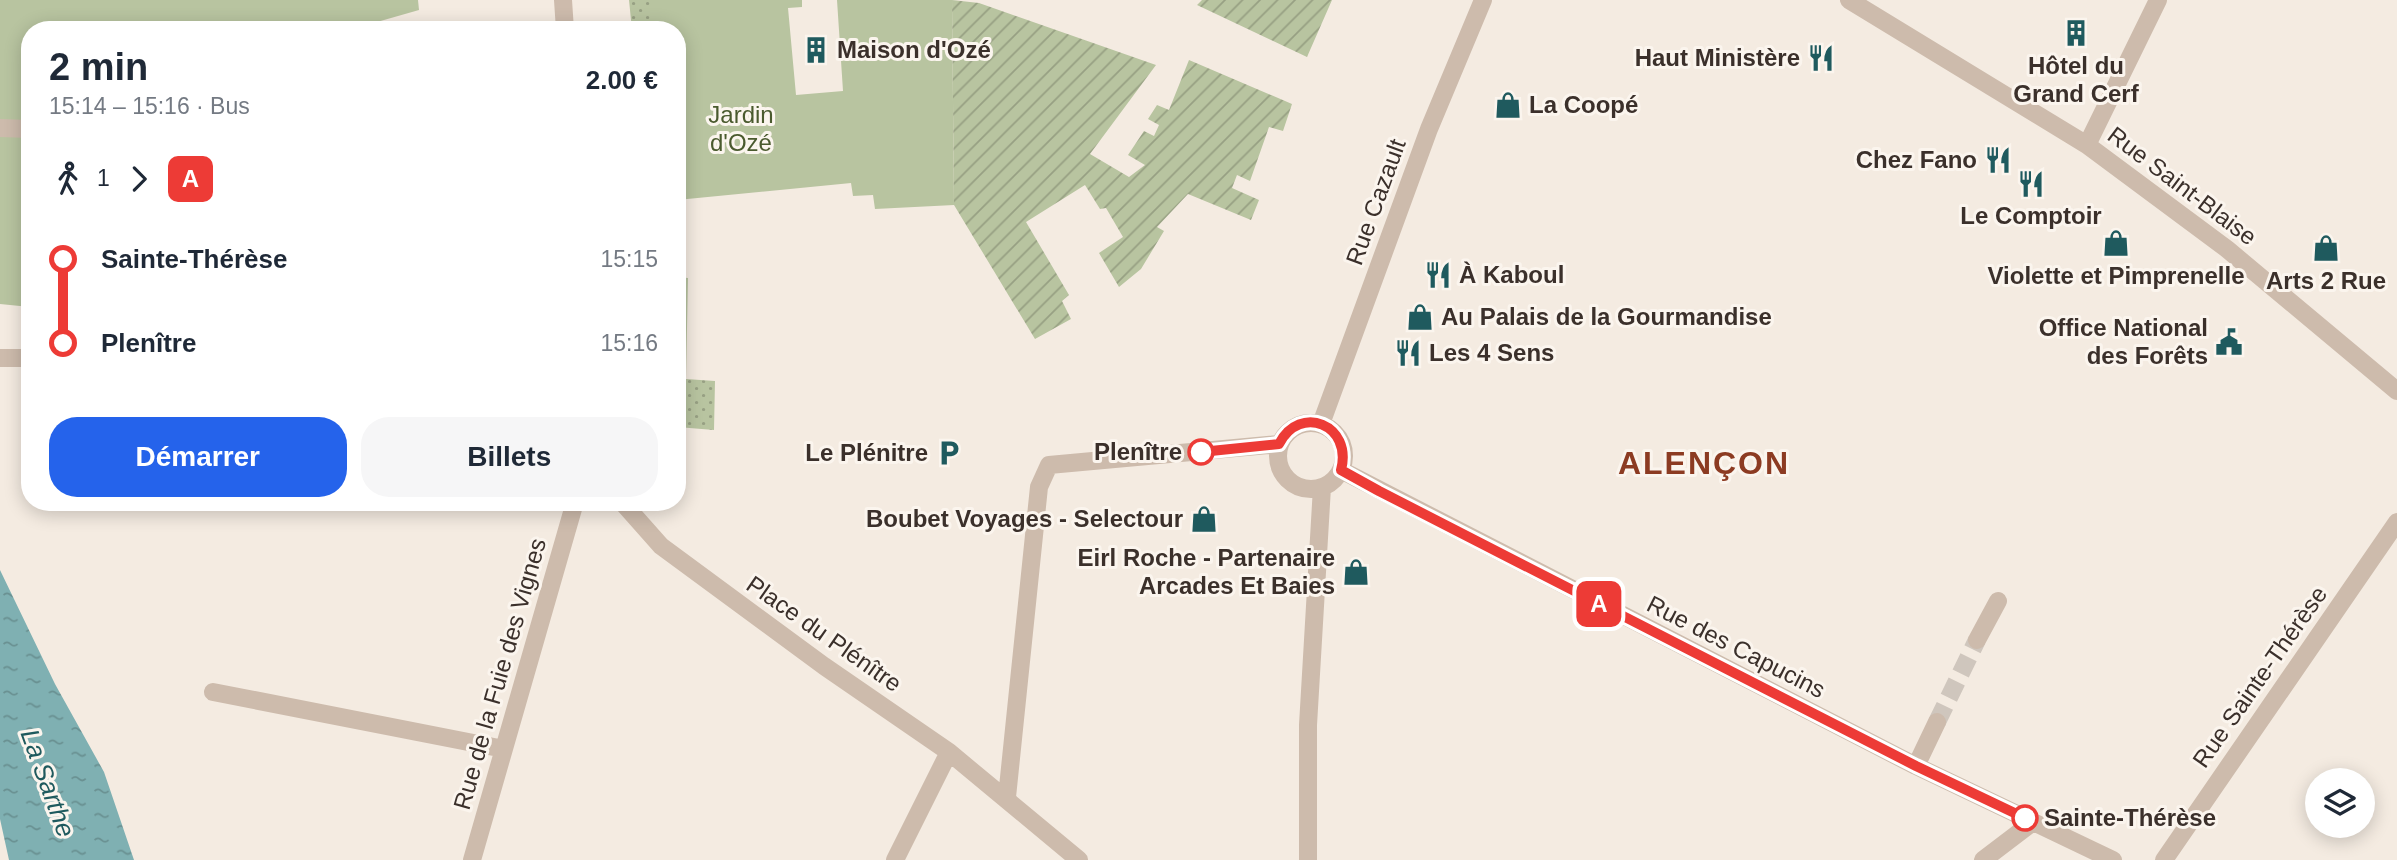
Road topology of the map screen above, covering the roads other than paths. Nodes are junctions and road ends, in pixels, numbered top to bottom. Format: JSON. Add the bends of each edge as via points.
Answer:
{"nodes":[{"id":1,"x":563,"y":0,"type":"edge"},
{"id":2,"x":1483,"y":0,"type":"edge"},
{"id":3,"x":1849,"y":0,"type":"edge"},
{"id":4,"x":2158,"y":0,"type":"edge"},
{"id":5,"x":564,"y":21,"type":"edge"},
{"id":6,"x":0,"y":128,"type":"edge"},
{"id":7,"x":21,"y":129,"type":"edge"},
{"id":8,"x":2087,"y":145,"type":"junction"},
{"id":9,"x":0,"y":358,"type":"edge"},
{"id":10,"x":21,"y":358,"type":"edge"},
{"id":11,"x":2397,"y":391,"type":"edge"},
{"id":12,"x":1321,"y":424,"type":"junction"},
{"id":13,"x":1279,"y":444,"type":"junction"},
{"id":14,"x":1341,"y":470,"type":"junction"},
{"id":15,"x":1322,"y":487,"type":"junction"},
{"id":16,"x":572,"y":511,"type":"edge"},
{"id":17,"x":630,"y":511,"type":"edge"},
{"id":18,"x":2397,"y":522,"type":"edge"},
{"id":19,"x":1998,"y":601,"type":"dead end"},
{"id":20,"x":1977,"y":640,"type":"tunnel mouth"},
{"id":21,"x":213,"y":692,"type":"dead end"},
{"id":22,"x":1937,"y":722,"type":"tunnel mouth"},
{"id":23,"x":504,"y":749,"type":"junction"},
{"id":24,"x":950,"y":752,"type":"junction"},
{"id":25,"x":1916,"y":766,"type":"junction"},
{"id":26,"x":1006,"y":797,"type":"junction"},
{"id":27,"x":2033,"y":822,"type":"junction"},
{"id":28,"x":472,"y":860,"type":"edge"},
{"id":29,"x":895,"y":860,"type":"edge"},
{"id":30,"x":1079,"y":860,"type":"edge"},
{"id":31,"x":1308,"y":860,"type":"edge"},
{"id":32,"x":1983,"y":860,"type":"edge"},
{"id":33,"x":2113,"y":860,"type":"edge"},
{"id":34,"x":2164,"y":860,"type":"edge"}],
"edges":[{"from":1,"to":5,"type":"street"},
{"from":2,"to":12,"type":"street","name":"Rue Cazault","via":[[1429,129]]},
{"from":3,"to":8,"type":"street","name":"Rue Saint-Blaise"},
{"from":4,"to":8,"type":"street"},
{"from":6,"to":7,"type":"street"},
{"from":8,"to":11,"type":"street","name":"Rue Saint-Blaise","via":[[2227,248]]},
{"from":9,"to":10,"type":"street"},
{"from":12,"to":13,"type":"street","via":[[1292,428]]},
{"from":12,"to":14,"type":"street","via":[[1339,438],[1344,459]]},
{"from":13,"to":15,"type":"street","via":[[1279,466],[1291,483],[1301,488]]},
{"from":13,"to":26,"type":"street","via":[[1049,465],[1039,487]]},
{"from":14,"to":15,"type":"street"},
{"from":14,"to":25,"type":"street","name":"Rue des Capucins"},
{"from":15,"to":31,"type":"street","via":[[1308,725]]},
{"from":16,"to":23,"type":"street","name":"Rue de la Fuie des Vignes"},
{"from":17,"to":24,"type":"street","name":"Place du Plénître","via":[[661,546],[701,577]]},
{"from":18,"to":34,"type":"street","name":"Rue Sainte-Thérèse"},
{"from":19,"to":20,"type":"street"},
{"from":21,"to":23,"type":"street"},
{"from":22,"to":25,"type":"street"},
{"from":23,"to":28,"type":"street","name":"Rue de la Fuie des Vignes"},
{"from":24,"to":26,"type":"street","name":"Place du Plénître"},
{"from":24,"to":29,"type":"street"},
{"from":25,"to":27,"type":"street","name":"Rue des Capucins"},
{"from":26,"to":30,"type":"street","name":"Place du Plénître"},
{"from":27,"to":32,"type":"street"},
{"from":27,"to":33,"type":"street","name":"Rue des Capucins"}]}
